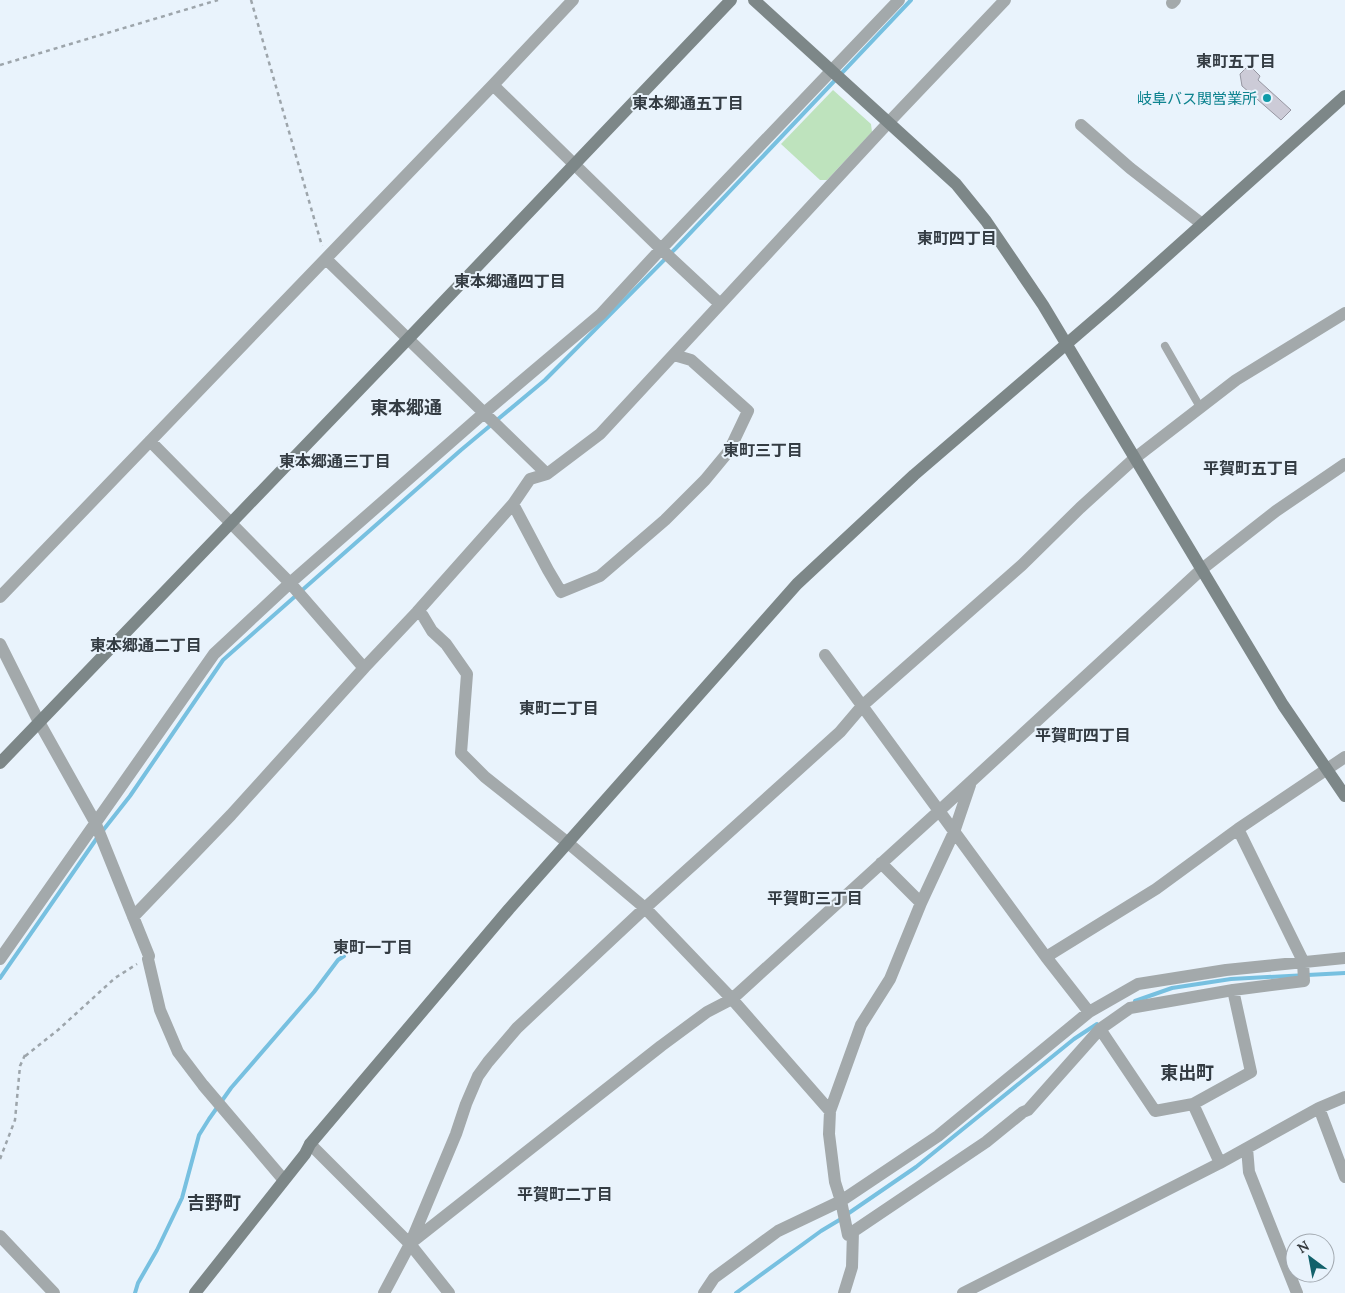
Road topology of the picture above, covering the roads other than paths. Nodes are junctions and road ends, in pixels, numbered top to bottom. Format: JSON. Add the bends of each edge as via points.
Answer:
{"nodes":[{"id":1,"x":572,"y":0,"type":"edge"},
{"id":2,"x":731,"y":0,"type":"edge"},
{"id":3,"x":754,"y":0,"type":"edge"},
{"id":4,"x":899,"y":0,"type":"edge"},
{"id":5,"x":1005,"y":0,"type":"edge"},
{"id":6,"x":832,"y":70,"type":"junction"},
{"id":7,"x":493,"y":85,"type":"junction"},
{"id":8,"x":1345,"y":96,"type":"edge"},
{"id":9,"x":888,"y":122,"type":"junction"},
{"id":10,"x":1081,"y":125,"type":"dead end"},
{"id":11,"x":575,"y":165,"type":"junction"},
{"id":12,"x":1202,"y":224,"type":"junction"},
{"id":13,"x":661,"y":249,"type":"junction"},
{"id":14,"x":326,"y":259,"type":"junction"},
{"id":15,"x":720,"y":304,"type":"junction"},
{"id":16,"x":1345,"y":313,"type":"edge"},
{"id":17,"x":408,"y":339,"type":"junction"},
{"id":18,"x":1066,"y":345,"type":"junction"},
{"id":19,"x":1165,"y":346,"type":"dead end"},
{"id":20,"x":674,"y":355,"type":"junction"},
{"id":21,"x":1200,"y":407,"type":"junction"},
{"id":22,"x":484,"y":413,"type":"junction"},
{"id":23,"x":150,"y":441,"type":"junction"},
{"id":24,"x":1135,"y":458,"type":"junction"},
{"id":25,"x":1345,"y":464,"type":"edge"},
{"id":26,"x":547,"y":474,"type":"junction"},
{"id":27,"x":513,"y":504,"type":"junction"},
{"id":28,"x":230,"y":523,"type":"junction"},
{"id":29,"x":1202,"y":569,"type":"junction"},
{"id":30,"x":290,"y":583,"type":"junction"},
{"id":31,"x":0,"y":597,"type":"edge"},
{"id":32,"x":417,"y":612,"type":"junction"},
{"id":33,"x":0,"y":644,"type":"edge"},
{"id":34,"x":825,"y":655,"type":"dead end"},
{"id":35,"x":364,"y":668,"type":"junction"},
{"id":36,"x":863,"y":705,"type":"junction"},
{"id":37,"x":39,"y":722,"type":"junction"},
{"id":38,"x":1345,"y":757,"type":"edge"},
{"id":39,"x":0,"y":763,"type":"edge"},
{"id":40,"x":1326,"y":770,"type":"junction"},
{"id":41,"x":972,"y":782,"type":"junction"},
{"id":42,"x":1345,"y":796,"type":"edge"},
{"id":43,"x":939,"y":811,"type":"junction"},
{"id":44,"x":96,"y":824,"type":"junction"},
{"id":45,"x":1238,"y":830,"type":"junction"},
{"id":46,"x":954,"y":832,"type":"junction"},
{"id":47,"x":568,"y":843,"type":"junction"},
{"id":48,"x":881,"y":863,"type":"junction"},
{"id":49,"x":921,"y":903,"type":"junction"},
{"id":50,"x":645,"y":908,"type":"junction"},
{"id":51,"x":133,"y":917,"type":"junction"},
{"id":52,"x":1046,"y":957,"type":"junction"},
{"id":53,"x":1345,"y":958,"type":"edge"},
{"id":54,"x":0,"y":959,"type":"edge"},
{"id":55,"x":1303,"y":961,"type":"junction"},
{"id":56,"x":1233,"y":990,"type":"junction"},
{"id":57,"x":732,"y":999,"type":"junction"},
{"id":58,"x":1089,"y":1012,"type":"junction"},
{"id":59,"x":1100,"y":1028,"type":"junction"},
{"id":60,"x":1345,"y":1097,"type":"edge"},
{"id":61,"x":1193,"y":1104,"type":"junction"},
{"id":62,"x":1319,"y":1108,"type":"junction"},
{"id":63,"x":830,"y":1111,"type":"junction"},
{"id":64,"x":310,"y":1144,"type":"junction"},
{"id":65,"x":1247,"y":1148,"type":"junction"},
{"id":66,"x":1220,"y":1163,"type":"junction"},
{"id":67,"x":1345,"y":1177,"type":"edge"},
{"id":68,"x":283,"y":1179,"type":"junction"},
{"id":69,"x":841,"y":1201,"type":"junction"},
{"id":70,"x":853,"y":1231,"type":"junction"},
{"id":71,"x":0,"y":1236,"type":"edge"},
{"id":72,"x":410,"y":1244,"type":"junction"},
{"id":73,"x":54,"y":1293,"type":"edge"},
{"id":74,"x":195,"y":1293,"type":"edge"},
{"id":75,"x":384,"y":1293,"type":"edge"},
{"id":76,"x":449,"y":1293,"type":"edge"},
{"id":77,"x":704,"y":1293,"type":"edge"},
{"id":78,"x":844,"y":1293,"type":"edge"},
{"id":79,"x":963,"y":1293,"type":"edge"},
{"id":80,"x":1297,"y":1293,"type":"edge"}],
"edges":[{"from":1,"to":7,"type":"street"},
{"from":2,"to":11,"type":"street"},
{"from":3,"to":6,"type":"street"},
{"from":4,"to":6,"type":"street"},
{"from":5,"to":9,"type":"street"},
{"from":6,"to":9,"type":"street"},
{"from":6,"to":13,"type":"street"},
{"from":7,"to":11,"type":"street"},
{"from":7,"to":14,"type":"street"},
{"from":8,"to":12,"type":"street"},
{"from":9,"to":15,"type":"street"},
{"from":9,"to":18,"type":"street","via":[[956,184],[986,221]]},
{"from":10,"to":12,"type":"street"},
{"from":11,"to":13,"type":"street"},
{"from":11,"to":17,"type":"street"},
{"from":12,"to":18,"type":"street"},
{"from":13,"to":15,"type":"street"},
{"from":13,"to":22,"type":"street","via":[[601,314]]},
{"from":14,"to":17,"type":"street"},
{"from":14,"to":23,"type":"street"},
{"from":15,"to":20,"type":"street"},
{"from":16,"to":21,"type":"street","via":[[1236,380]]},
{"from":17,"to":22,"type":"street"},
{"from":17,"to":28,"type":"street"},
{"from":18,"to":24,"type":"street"},
{"from":18,"to":47,"type":"street","via":[[914,476],[797,584]]},
{"from":19,"to":21,"type":"lane"},
{"from":20,"to":26,"type":"street","via":[[600,434]]},
{"from":20,"to":27,"type":"street","via":[[691,360],[748,411],[729,450],[666,520],[600,576],[561,592]]},
{"from":21,"to":24,"type":"street"},
{"from":22,"to":26,"type":"street"},
{"from":22,"to":30,"type":"street"},
{"from":23,"to":28,"type":"street"},
{"from":23,"to":31,"type":"street"},
{"from":24,"to":29,"type":"street"},
{"from":24,"to":36,"type":"street","via":[[1022,565]]},
{"from":25,"to":29,"type":"street","via":[[1276,511]]},
{"from":26,"to":27,"type":"street","via":[[530,479]]},
{"from":27,"to":32,"type":"street"},
{"from":28,"to":30,"type":"street"},
{"from":28,"to":37,"type":"street"},
{"from":29,"to":40,"type":"street"},
{"from":29,"to":41,"type":"street"},
{"from":30,"to":35,"type":"street"},
{"from":30,"to":44,"type":"street","via":[[214,654]]},
{"from":32,"to":35,"type":"street"},
{"from":32,"to":47,"type":"street","via":[[467,674],[461,753]]},
{"from":33,"to":37,"type":"street"},
{"from":34,"to":36,"type":"street"},
{"from":35,"to":51,"type":"street"},
{"from":36,"to":43,"type":"street"},
{"from":36,"to":50,"type":"street","via":[[833,738]]},
{"from":37,"to":39,"type":"street"},
{"from":37,"to":44,"type":"street"},
{"from":38,"to":40,"type":"street"},
{"from":40,"to":42,"type":"street"},
{"from":40,"to":45,"type":"street"},
{"from":41,"to":43,"type":"street"},
{"from":41,"to":46,"type":"street"},
{"from":43,"to":46,"type":"street"},
{"from":43,"to":48,"type":"street"},
{"from":44,"to":51,"type":"street"},
{"from":44,"to":54,"type":"street"},
{"from":45,"to":52,"type":"street","via":[[1156,889]]},
{"from":45,"to":55,"type":"street"},
{"from":46,"to":49,"type":"street"},
{"from":46,"to":52,"type":"street"},
{"from":47,"to":50,"type":"street"},
{"from":47,"to":64,"type":"street","via":[[502,916]]},
{"from":48,"to":49,"type":"street"},
{"from":48,"to":57,"type":"street"},
{"from":49,"to":63,"type":"street","via":[[890,979],[862,1025]]},
{"from":50,"to":57,"type":"street"},
{"from":50,"to":72,"type":"street","via":[[517,1028],[478,1076]]},
{"from":51,"to":68,"type":"street","via":[[148,958],[160,1010],[178,1052]]},
{"from":52,"to":58,"type":"street"},
{"from":53,"to":55,"type":"street"},
{"from":55,"to":56,"type":"street","via":[[1304,981]]},
{"from":55,"to":58,"type":"street","via":[[1138,984]]},
{"from":56,"to":59,"type":"street","via":[[1130,1008]]},
{"from":56,"to":61,"type":"street","via":[[1251,1072]]},
{"from":57,"to":63,"type":"street"},
{"from":57,"to":72,"type":"street","via":[[661,1046]]},
{"from":58,"to":69,"type":"street","via":[[938,1136]]},
{"from":59,"to":61,"type":"street","via":[[1155,1111]]},
{"from":59,"to":70,"type":"street","via":[[1028,1110]]},
{"from":60,"to":62,"type":"street"},
{"from":61,"to":66,"type":"street"},
{"from":62,"to":65,"type":"street"},
{"from":62,"to":67,"type":"street"},
{"from":63,"to":69,"type":"street","via":[[830,1144]]},
{"from":64,"to":68,"type":"street"},
{"from":64,"to":72,"type":"street"},
{"from":65,"to":66,"type":"street"},
{"from":65,"to":80,"type":"street","via":[[1249,1172]]},
{"from":66,"to":79,"type":"street"},
{"from":68,"to":74,"type":"street"},
{"from":69,"to":70,"type":"street","via":[[848,1235]]},
{"from":69,"to":77,"type":"street","via":[[778,1231],[714,1278]]},
{"from":70,"to":78,"type":"street","via":[[852,1267]]},
{"from":71,"to":73,"type":"street"},
{"from":72,"to":75,"type":"street"},
{"from":72,"to":76,"type":"street"}]}
